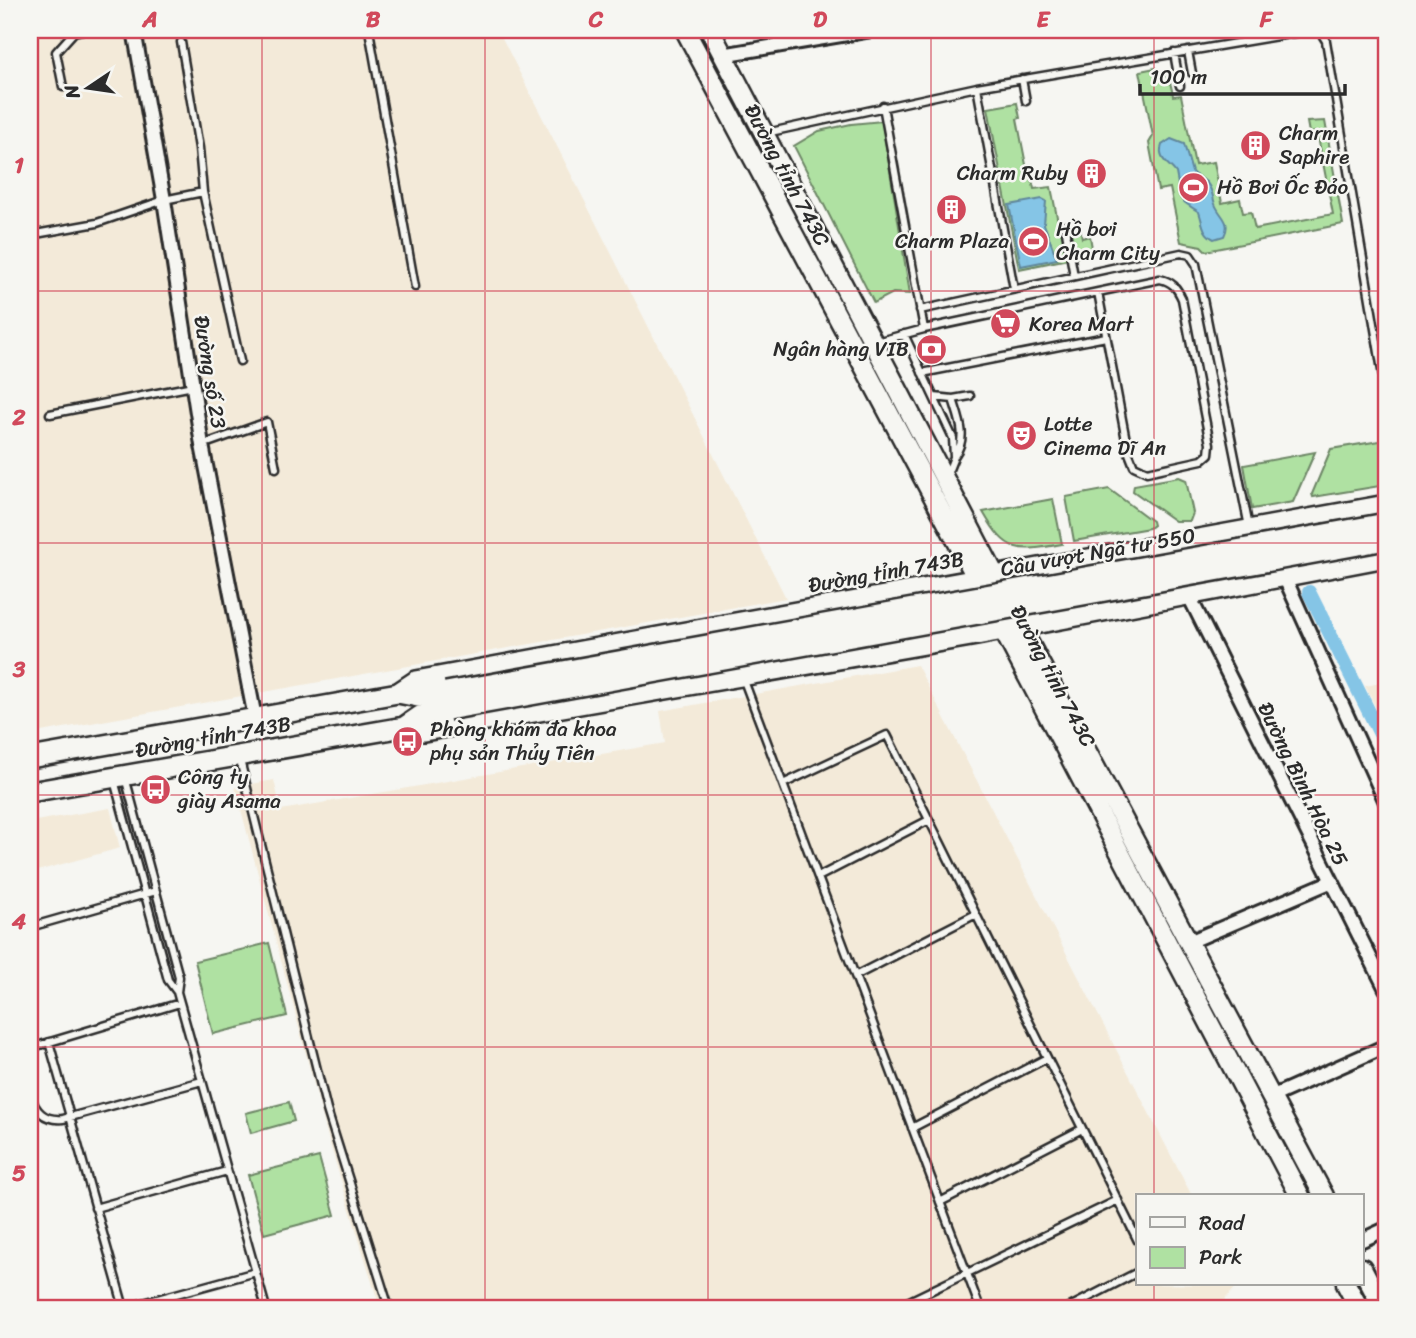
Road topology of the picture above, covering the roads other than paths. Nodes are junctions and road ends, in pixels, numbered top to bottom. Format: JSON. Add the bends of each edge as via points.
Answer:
{"nodes":[{"id":1,"x":83,"y":30,"type":"edge"},
{"id":2,"x":134,"y":30,"type":"edge"},
{"id":3,"x":369,"y":30,"type":"edge"},
{"id":4,"x":685,"y":30,"type":"edge"},
{"id":5,"x":710,"y":30,"type":"edge"},
{"id":6,"x":871,"y":30,"type":"edge"},
{"id":7,"x":1314,"y":30,"type":"edge"},
{"id":8,"x":181,"y":42,"type":"dead end"},
{"id":9,"x":1188,"y":51,"type":"junction"},
{"id":10,"x":1174,"y":53,"type":"junction"},
{"id":11,"x":722,"y":54,"type":"junction"},
{"id":12,"x":703,"y":65,"type":"junction"},
{"id":13,"x":1192,"y":72,"type":"dead end"},
{"id":14,"x":1022,"y":79,"type":"junction"},
{"id":15,"x":1180,"y":86,"type":"dead end"},
{"id":16,"x":63,"y":87,"type":"dead end"},
{"id":17,"x":977,"y":87,"type":"junction"},
{"id":18,"x":1026,"y":101,"type":"dead end"},
{"id":19,"x":883,"y":106,"type":"junction"},
{"id":20,"x":764,"y":133,"type":"junction"},
{"id":21,"x":203,"y":192,"type":"junction"},
{"id":22,"x":164,"y":200,"type":"junction"},
{"id":23,"x":1065,"y":226,"type":"dead end"},
{"id":24,"x":30,"y":234,"type":"edge"},
{"id":25,"x":1074,"y":276,"type":"junction"},
{"id":26,"x":415,"y":287,"type":"dead end"},
{"id":27,"x":1014,"y":289,"type":"junction"},
{"id":28,"x":1098,"y":292,"type":"junction"},
{"id":29,"x":920,"y":310,"type":"junction"},
{"id":30,"x":924,"y":329,"type":"junction"},
{"id":31,"x":904,"y":334,"type":"junction"},
{"id":32,"x":1107,"y":337,"type":"junction"},
{"id":33,"x":874,"y":343,"type":"junction"},
{"id":34,"x":857,"y":352,"type":"junction"},
{"id":35,"x":240,"y":361,"type":"dead end"},
{"id":36,"x":922,"y":373,"type":"junction"},
{"id":37,"x":193,"y":386,"type":"junction"},
{"id":38,"x":1386,"y":394,"type":"edge"},
{"id":39,"x":970,"y":396,"type":"dead end"},
{"id":40,"x":934,"y":397,"type":"junction"},
{"id":41,"x":953,"y":399,"type":"junction"},
{"id":42,"x":50,"y":414,"type":"dead end"},
{"id":43,"x":202,"y":445,"type":"junction"},
{"id":44,"x":954,"y":457,"type":"junction"},
{"id":45,"x":276,"y":468,"type":"dead end"},
{"id":46,"x":945,"y":479,"type":"junction"},
{"id":47,"x":1386,"y":505,"type":"edge"},
{"id":48,"x":1386,"y":523,"type":"edge"},
{"id":49,"x":1250,"y":529,"type":"junction"},
{"id":50,"x":1386,"y":540,"type":"edge"},
{"id":51,"x":1386,"y":556,"type":"edge"},
{"id":52,"x":1284,"y":576,"type":"junction"},
{"id":53,"x":986,"y":577,"type":"junction"},
{"id":54,"x":1188,"y":594,"type":"junction"},
{"id":55,"x":1011,"y":628,"type":"junction"},
{"id":56,"x":741,"y":675,"type":"junction"},
{"id":57,"x":398,"y":693,"type":"junction"},
{"id":58,"x":447,"y":701,"type":"junction"},
{"id":59,"x":255,"y":718,"type":"junction"},
{"id":60,"x":404,"y":727,"type":"junction"},
{"id":61,"x":239,"y":756,"type":"junction"},
{"id":62,"x":30,"y":758,"type":"edge"},
{"id":63,"x":119,"y":776,"type":"junction"},
{"id":64,"x":783,"y":784,"type":"junction"},
{"id":65,"x":30,"y":792,"type":"edge"},
{"id":66,"x":1386,"y":802,"type":"edge"},
{"id":67,"x":929,"y":820,"type":"junction"},
{"id":68,"x":818,"y":877,"type":"junction"},
{"id":69,"x":1331,"y":882,"type":"junction"},
{"id":70,"x":156,"y":891,"type":"junction"},
{"id":71,"x":145,"y":894,"type":"junction"},
{"id":72,"x":976,"y":914,"type":"junction"},
{"id":73,"x":1180,"y":925,"type":"junction"},
{"id":74,"x":30,"y":928,"type":"edge"},
{"id":75,"x":1162,"y":934,"type":"junction"},
{"id":76,"x":1189,"y":942,"type":"junction"},
{"id":77,"x":855,"y":976,"type":"junction"},
{"id":78,"x":1386,"y":989,"type":"edge"},
{"id":79,"x":177,"y":992,"type":"junction"},
{"id":80,"x":180,"y":1003,"type":"junction"},
{"id":81,"x":49,"y":1042,"type":"junction"},
{"id":82,"x":1386,"y":1046,"type":"edge"},
{"id":83,"x":30,"y":1048,"type":"edge"},
{"id":84,"x":1047,"y":1058,"type":"junction"},
{"id":85,"x":202,"y":1081,"type":"junction"},
{"id":86,"x":30,"y":1094,"type":"edge"},
{"id":87,"x":1271,"y":1097,"type":"junction"},
{"id":88,"x":70,"y":1117,"type":"junction"},
{"id":89,"x":912,"y":1128,"type":"junction"},
{"id":90,"x":1082,"y":1129,"type":"junction"},
{"id":91,"x":228,"y":1171,"type":"junction"},
{"id":92,"x":1299,"y":1194,"type":"edge"},
{"id":93,"x":1323,"y":1194,"type":"edge"},
{"id":94,"x":1118,"y":1200,"type":"junction"},
{"id":95,"x":940,"y":1202,"type":"junction"},
{"id":96,"x":95,"y":1208,"type":"junction"},
{"id":97,"x":1386,"y":1229,"type":"edge"},
{"id":98,"x":1136,"y":1237,"type":"edge"},
{"id":99,"x":1364,"y":1239,"type":"edge"},
{"id":100,"x":256,"y":1272,"type":"junction"},
{"id":101,"x":1364,"y":1272,"type":"edge"},
{"id":102,"x":967,"y":1273,"type":"junction"},
{"id":103,"x":1136,"y":1273,"type":"edge"},
{"id":104,"x":1347,"y":1286,"type":"edge"},
{"id":105,"x":30,"y":1298,"type":"edge"},
{"id":106,"x":32,"y":1308,"type":"edge"},
{"id":107,"x":124,"y":1308,"type":"edge"},
{"id":108,"x":266,"y":1308,"type":"edge"},
{"id":109,"x":389,"y":1308,"type":"edge"},
{"id":110,"x":895,"y":1308,"type":"edge"},
{"id":111,"x":980,"y":1308,"type":"edge"},
{"id":112,"x":1068,"y":1308,"type":"edge"},
{"id":113,"x":1359,"y":1308,"type":"edge"},
{"id":114,"x":1383,"y":1308,"type":"edge"}],
"edges":[{"from":1,"to":16,"type":"lane","via":[[75,32],[56,52]]},
{"from":2,"to":22,"type":"street","name":"Đường số 23"},
{"from":3,"to":26,"type":"lane"},
{"from":4,"to":12,"type":"main road","name":"Đường tỉnh 743C"},
{"from":5,"to":11,"type":"main road","name":"Đường tỉnh 743C"},
{"from":6,"to":11,"type":"street"},
{"from":7,"to":9,"type":"lane"},
{"from":7,"to":38,"type":"lane","via":[[1326,41]]},
{"from":8,"to":21,"type":"lane"},
{"from":9,"to":10,"type":"lane"},
{"from":9,"to":13,"type":"lane"},
{"from":10,"to":14,"type":"lane"},
{"from":10,"to":15,"type":"lane"},
{"from":11,"to":12,"type":"main road"},
{"from":11,"to":20,"type":"main road","name":"Đường tỉnh 743C"},
{"from":12,"to":34,"type":"main road","name":"Đường tỉnh 743C"},
{"from":14,"to":17,"type":"lane"},
{"from":14,"to":18,"type":"lane"},
{"from":17,"to":19,"type":"lane"},
{"from":17,"to":27,"type":"lane"},
{"from":19,"to":20,"type":"lane"},
{"from":19,"to":29,"type":"lane"},
{"from":20,"to":33,"type":"main road","name":"Đường tỉnh 743C"},
{"from":21,"to":22,"type":"lane"},
{"from":21,"to":35,"type":"lane"},
{"from":22,"to":24,"type":"lane","via":[[97,223]]},
{"from":22,"to":37,"type":"street","name":"Đường số 23"},
{"from":23,"to":25,"type":"lane"},
{"from":25,"to":27,"type":"lane"},
{"from":25,"to":49,"type":"lane","via":[[1181,253],[1196,264]]},
{"from":27,"to":29,"type":"lane"},
{"from":28,"to":30,"type":"lane"},
{"from":28,"to":32,"type":"lane"},
{"from":28,"to":32,"type":"lane","via":[[1160,279],[1177,288],[1208,432],[1209,454],[1202,460],[1147,472],[1134,466]]},
{"from":29,"to":30,"type":"lane"},
{"from":30,"to":31,"type":"lane"},
{"from":31,"to":33,"type":"lane"},
{"from":31,"to":36,"type":"lane"},
{"from":32,"to":36,"type":"lane"},
{"from":33,"to":34,"type":"main road"},
{"from":33,"to":46,"type":"main road","name":"Đường tỉnh 743C"},
{"from":34,"to":53,"type":"main road","name":"Đường tỉnh 743C"},
{"from":36,"to":40,"type":"lane"},
{"from":37,"to":42,"type":"lane"},
{"from":37,"to":43,"type":"street","name":"Đường số 23"},
{"from":39,"to":41,"type":"lane"},
{"from":40,"to":41,"type":"lane"},
{"from":40,"to":44,"type":"lane","via":[[953,439]]},
{"from":41,"to":44,"type":"lane","via":[[963,434]]},
{"from":43,"to":45,"type":"lane","via":[[267,422]]},
{"from":43,"to":59,"type":"street","name":"Đường số 23"},
{"from":44,"to":46,"type":"lane"},
{"from":46,"to":53,"type":"main road","name":"Đường tỉnh 743C"},
{"from":47,"to":49,"type":"main road","name":"Đường tỉnh 743B"},
{"from":48,"to":58,"type":"main road","name":"Cầu vượt Ngã tư 550","bridge":true},
{"from":49,"to":53,"type":"main road","name":"Đường tỉnh 743B"},
{"from":50,"to":58,"type":"main road","name":"Cầu vượt Ngã tư 550","bridge":true},
{"from":51,"to":52,"type":"main road","name":"Đường tỉnh 743B"},
{"from":52,"to":54,"type":"main road","name":"Đường tỉnh 743B"},
{"from":52,"to":66,"type":"street"},
{"from":53,"to":55,"type":"main road","name":"Đường tỉnh 743C"},
{"from":53,"to":57,"type":"main road","name":"Đường tỉnh 743B","via":[[416,681]]},
{"from":54,"to":55,"type":"main road","name":"Đường tỉnh 743B"},
{"from":54,"to":69,"type":"street","name":"Đường Bình Hòa 25"},
{"from":55,"to":56,"type":"main road","name":"Đường tỉnh 743B"},
{"from":55,"to":73,"type":"main road","name":"Đường tỉnh 743C"},
{"from":55,"to":75,"type":"main road","name":"Đường tỉnh 743C"},
{"from":56,"to":60,"type":"main road","name":"Đường tỉnh 743B","via":[[424,731]]},
{"from":56,"to":64,"type":"lane"},
{"from":57,"to":58,"type":"main road","name":"Đường tỉnh 743B"},
{"from":57,"to":59,"type":"main road","name":"Đường tỉnh 743B"},
{"from":58,"to":60,"type":"main road","name":"Đường tỉnh 743B"},
{"from":59,"to":62,"type":"main road","name":"Đường tỉnh 743B"},
{"from":60,"to":61,"type":"main road","name":"Đường tỉnh 743B"},
{"from":61,"to":63,"type":"main road","name":"Đường tỉnh 743B"},
{"from":61,"to":109,"type":"lane","via":[[327,1110]]},
{"from":63,"to":65,"type":"main road","name":"Đường tỉnh 743B"},
{"from":63,"to":70,"type":"lane"},
{"from":63,"to":71,"type":"lane"},
{"from":64,"to":67,"type":"lane","via":[[887,736]]},
{"from":64,"to":68,"type":"lane"},
{"from":67,"to":68,"type":"lane"},
{"from":67,"to":72,"type":"lane"},
{"from":68,"to":77,"type":"lane"},
{"from":69,"to":76,"type":"street"},
{"from":69,"to":78,"type":"street","name":"Đường Bình Hòa 25"},
{"from":70,"to":71,"type":"lane"},
{"from":70,"to":79,"type":"lane","via":[[178,977]]},
{"from":71,"to":74,"type":"lane"},
{"from":71,"to":79,"type":"lane","via":[[168,980]]},
{"from":72,"to":77,"type":"lane"},
{"from":72,"to":84,"type":"lane"},
{"from":73,"to":75,"type":"main road"},
{"from":73,"to":76,"type":"main road","name":"Đường tỉnh 743C"},
{"from":75,"to":92,"type":"main road","name":"Đường tỉnh 743C"},
{"from":76,"to":87,"type":"main road","name":"Đường tỉnh 743C"},
{"from":77,"to":89,"type":"lane"},
{"from":79,"to":80,"type":"lane"},
{"from":80,"to":81,"type":"lane"},
{"from":80,"to":85,"type":"lane"},
{"from":81,"to":83,"type":"lane"},
{"from":81,"to":88,"type":"lane"},
{"from":82,"to":87,"type":"street"},
{"from":84,"to":89,"type":"lane"},
{"from":84,"to":90,"type":"lane"},
{"from":85,"to":88,"type":"lane"},
{"from":85,"to":91,"type":"lane"},
{"from":86,"to":88,"type":"lane","via":[[44,1116],[56,1120]]},
{"from":87,"to":93,"type":"main road","name":"Đường tỉnh 743C"},
{"from":88,"to":96,"type":"lane"},
{"from":89,"to":95,"type":"lane"},
{"from":90,"to":94,"type":"lane"},
{"from":90,"to":95,"type":"lane"},
{"from":91,"to":96,"type":"lane"},
{"from":91,"to":100,"type":"lane"},
{"from":94,"to":98,"type":"lane"},
{"from":94,"to":102,"type":"lane"},
{"from":95,"to":102,"type":"lane"},
{"from":96,"to":107,"type":"lane"},
{"from":97,"to":99,"type":"street"},
{"from":100,"to":107,"type":"lane"},
{"from":100,"to":108,"type":"lane"},
{"from":101,"to":114,"type":"main road"},
{"from":102,"to":110,"type":"lane"},
{"from":102,"to":111,"type":"lane"},
{"from":103,"to":112,"type":"lane"},
{"from":104,"to":113,"type":"main road"},
{"from":105,"to":106,"type":"lane"}]}
